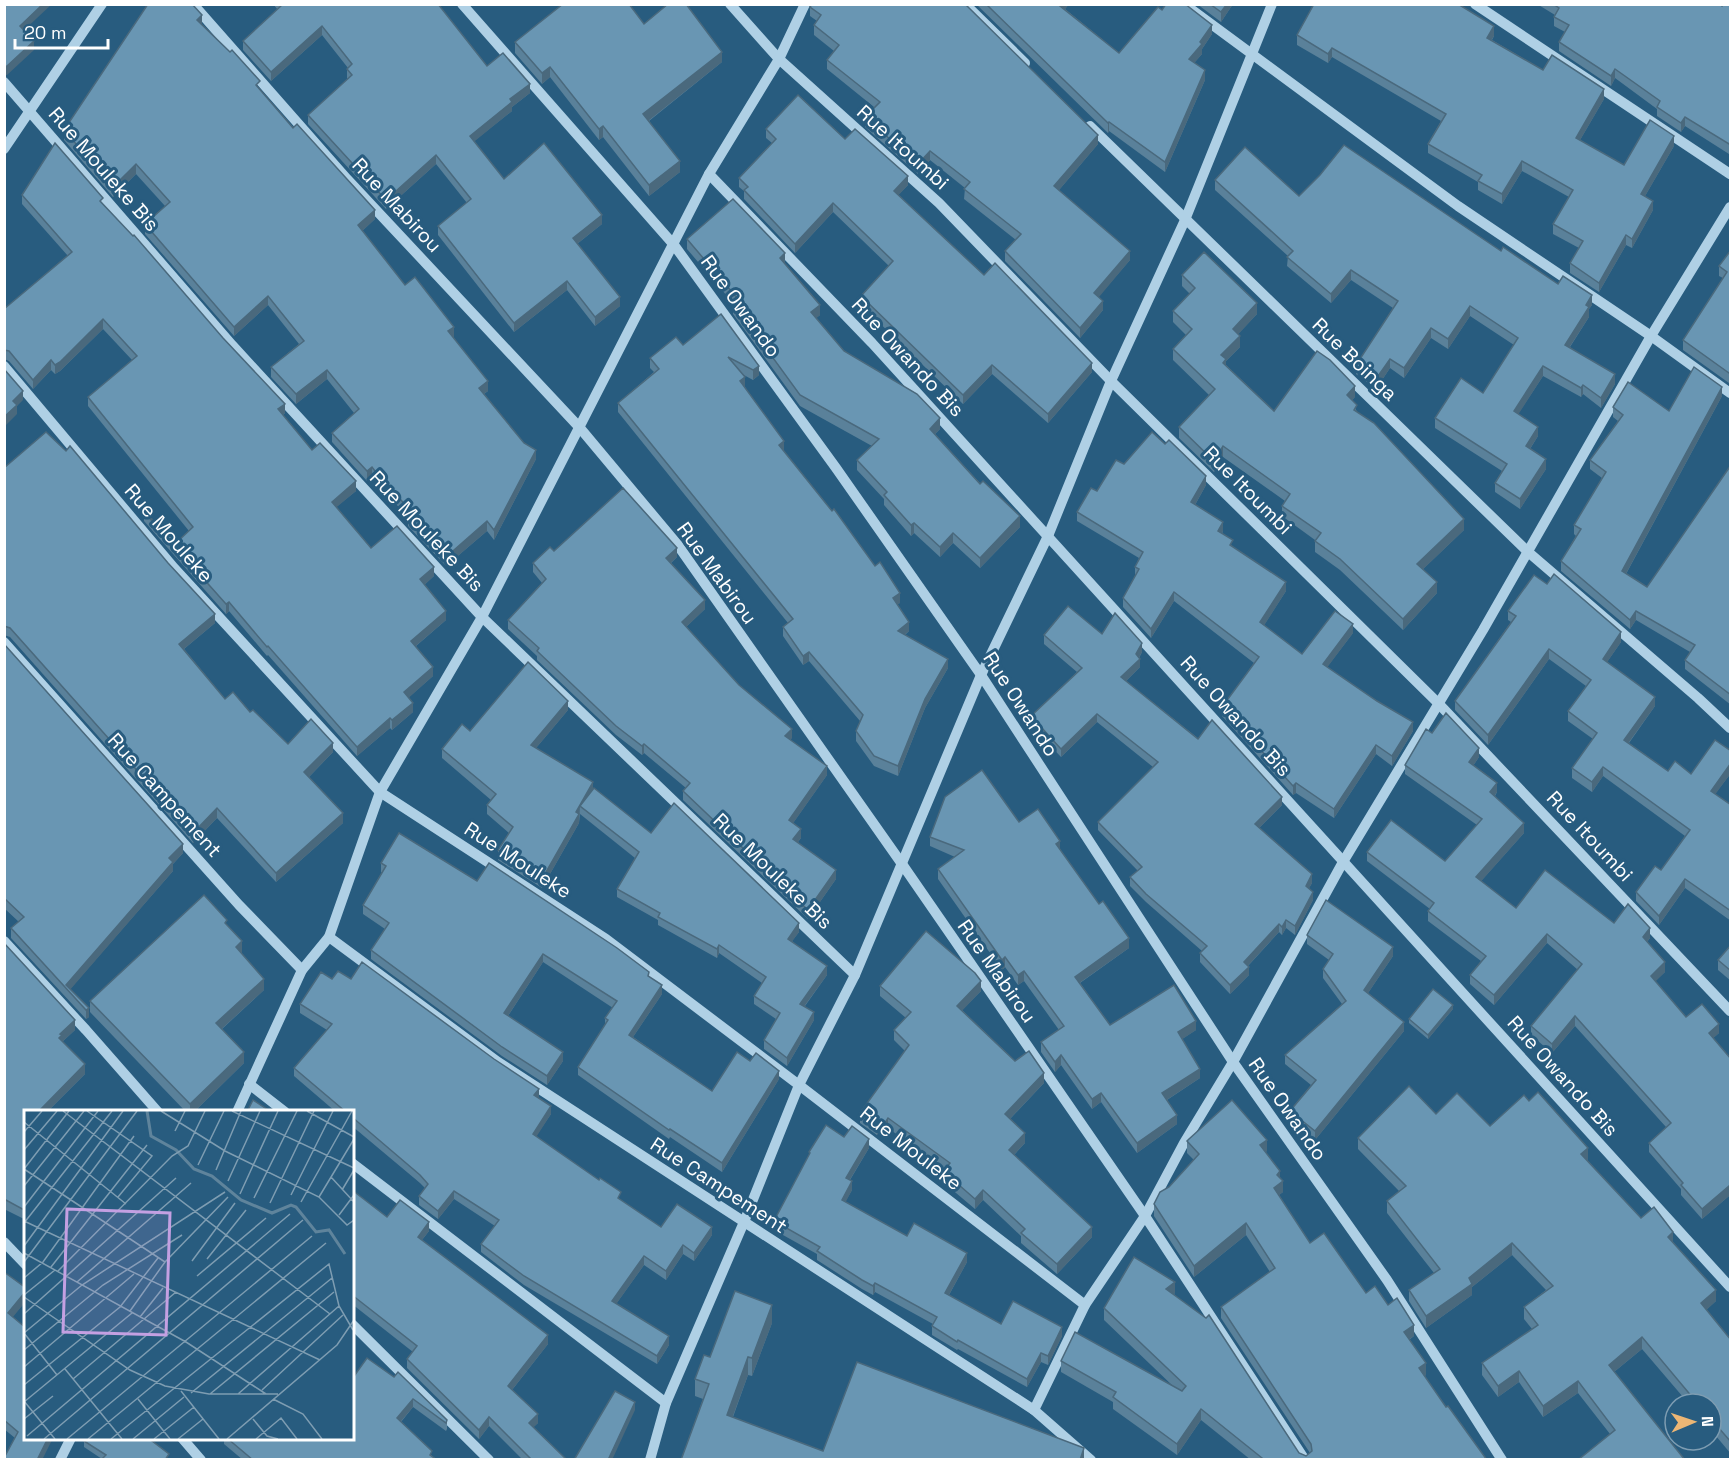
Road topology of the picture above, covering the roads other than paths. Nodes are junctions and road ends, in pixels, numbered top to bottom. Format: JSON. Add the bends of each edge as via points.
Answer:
{"nodes":[{"id":1,"x":102,"y":4,"type":"edge"},
{"id":2,"x":193,"y":4,"type":"edge"},
{"id":3,"x":462,"y":4,"type":"edge"},
{"id":4,"x":730,"y":4,"type":"edge"},
{"id":5,"x":805,"y":4,"type":"edge"},
{"id":6,"x":965,"y":4,"type":"edge"},
{"id":7,"x":1184,"y":4,"type":"edge"},
{"id":8,"x":1272,"y":4,"type":"edge"},
{"id":9,"x":1475,"y":4,"type":"edge"},
{"id":10,"x":1253,"y":54,"type":"junction"},
{"id":11,"x":779,"y":59,"type":"junction"},
{"id":12,"x":1033,"y":71,"type":"edge"},
{"id":13,"x":4,"y":82,"type":"edge"},
{"id":14,"x":30,"y":111,"type":"junction"},
{"id":15,"x":1083,"y":120,"type":"edge"},
{"id":16,"x":4,"y":149,"type":"edge"},
{"id":17,"x":709,"y":174,"type":"junction"},
{"id":18,"x":1731,"y":174,"type":"edge"},
{"id":19,"x":1731,"y":207,"type":"edge"},
{"id":20,"x":1185,"y":220,"type":"junction"},
{"id":21,"x":674,"y":245,"type":"junction"},
{"id":22,"x":1651,"y":336,"type":"junction"},
{"id":23,"x":4,"y":366,"type":"edge"},
{"id":24,"x":1111,"y":381,"type":"junction"},
{"id":25,"x":1731,"y":393,"type":"edge"},
{"id":26,"x":580,"y":428,"type":"junction"},
{"id":27,"x":1048,"y":536,"type":"junction"},
{"id":28,"x":1527,"y":551,"type":"junction"},
{"id":29,"x":482,"y":617,"type":"junction"},
{"id":30,"x":4,"y":642,"type":"edge"},
{"id":31,"x":981,"y":675,"type":"junction"},
{"id":32,"x":1438,"y":703,"type":"junction"},
{"id":33,"x":1731,"y":728,"type":"edge"},
{"id":34,"x":380,"y":792,"type":"junction"},
{"id":35,"x":1343,"y":862,"type":"junction"},
{"id":36,"x":902,"y":864,"type":"junction"},
{"id":37,"x":328,"y":937,"type":"junction"},
{"id":38,"x":4,"y":941,"type":"edge"},
{"id":39,"x":302,"y":970,"type":"junction"},
{"id":40,"x":855,"y":975,"type":"junction"},
{"id":41,"x":1731,"y":1011,"type":"edge"},
{"id":42,"x":1233,"y":1062,"type":"junction"},
{"id":43,"x":249,"y":1084,"type":"junction"},
{"id":44,"x":800,"y":1085,"type":"junction"},
{"id":45,"x":156,"y":1110,"type":"edge"},
{"id":46,"x":238,"y":1110,"type":"edge"},
{"id":47,"x":282,"y":1110,"type":"edge"},
{"id":48,"x":354,"y":1165,"type":"edge"},
{"id":49,"x":1145,"y":1216,"type":"junction"},
{"id":50,"x":744,"y":1222,"type":"junction"},
{"id":51,"x":4,"y":1242,"type":"edge"},
{"id":52,"x":24,"y":1263,"type":"edge"},
{"id":53,"x":1731,"y":1287,"type":"edge"},
{"id":54,"x":1085,"y":1305,"type":"junction"},
{"id":55,"x":354,"y":1326,"type":"edge"},
{"id":56,"x":666,"y":1403,"type":"junction"},
{"id":57,"x":1034,"y":1410,"type":"junction"},
{"id":58,"x":70,"y":1440,"type":"edge"},
{"id":59,"x":184,"y":1440,"type":"edge"},
{"id":60,"x":60,"y":1460,"type":"edge"},
{"id":61,"x":201,"y":1460,"type":"edge"},
{"id":62,"x":489,"y":1460,"type":"edge"},
{"id":63,"x":650,"y":1460,"type":"edge"},
{"id":64,"x":1091,"y":1460,"type":"edge"},
{"id":65,"x":1305,"y":1460,"type":"edge"},
{"id":66,"x":1502,"y":1460,"type":"edge"}],
"edges":[{"from":1,"to":14,"type":"street"},
{"from":2,"to":26,"type":"street","name":"Rue Mabirou","via":[[347,179]]},
{"from":3,"to":21,"type":"street","name":"Rue Owando"},
{"from":4,"to":11,"type":"street","name":"Rue Itoumbi"},
{"from":5,"to":11,"type":"street"},
{"from":6,"to":12,"type":"street"},
{"from":7,"to":10,"type":"street"},
{"from":8,"to":10,"type":"street"},
{"from":9,"to":18,"type":"street"},
{"from":10,"to":20,"type":"street"},
{"from":10,"to":22,"type":"street","via":[[1458,206]]},
{"from":11,"to":17,"type":"street"},
{"from":11,"to":24,"type":"street","name":"Rue Itoumbi","via":[[939,203]]},
{"from":13,"to":14,"type":"street","name":"Rue Mouleke Bis"},
{"from":14,"to":16,"type":"street"},
{"from":14,"to":29,"type":"street","name":"Rue Mouleke Bis","via":[[232,345]]},
{"from":15,"to":20,"type":"street","name":"Rue Boinga"},
{"from":17,"to":21,"type":"street"},
{"from":17,"to":27,"type":"street","name":"Rue Owando Bis","via":[[872,343]]},
{"from":19,"to":22,"type":"street"},
{"from":20,"to":24,"type":"street"},
{"from":20,"to":28,"type":"street","name":"Rue Boinga"},
{"from":21,"to":26,"type":"street"},
{"from":21,"to":31,"type":"street","name":"Rue Owando"},
{"from":22,"to":25,"type":"street"},
{"from":22,"to":28,"type":"street"},
{"from":23,"to":34,"type":"street","name":"Rue Mouleke","via":[[174,568]]},
{"from":24,"to":27,"type":"street"},
{"from":24,"to":32,"type":"street","name":"Rue Itoumbi"},
{"from":26,"to":29,"type":"street"},
{"from":26,"to":36,"type":"street","name":"Rue Mabirou","via":[[677,544]]},
{"from":27,"to":31,"type":"street"},
{"from":27,"to":35,"type":"street","name":"Rue Owando Bis"},
{"from":28,"to":32,"type":"street"},
{"from":28,"to":33,"type":"street","name":"Rue Boinga"},
{"from":29,"to":34,"type":"street"},
{"from":29,"to":40,"type":"street","name":"Rue Mouleke Bis"},
{"from":30,"to":39,"type":"street","name":"Rue Campement"},
{"from":31,"to":36,"type":"street"},
{"from":31,"to":42,"type":"street","name":"Rue Owando"},
{"from":32,"to":35,"type":"street"},
{"from":32,"to":41,"type":"street","name":"Rue Itoumbi"},
{"from":34,"to":37,"type":"street"},
{"from":34,"to":44,"type":"street","name":"Rue Mouleke","via":[[606,939]]},
{"from":35,"to":42,"type":"street"},
{"from":35,"to":53,"type":"street","name":"Rue Owando Bis"},
{"from":36,"to":40,"type":"street"},
{"from":36,"to":49,"type":"street","name":"Rue Mabirou"},
{"from":37,"to":39,"type":"street"},
{"from":37,"to":50,"type":"street","name":"Rue Campement","via":[[498,1062]]},
{"from":38,"to":45,"type":"street"},
{"from":39,"to":43,"type":"street"},
{"from":40,"to":44,"type":"street"},
{"from":42,"to":49,"type":"street"},
{"from":42,"to":66,"type":"street","name":"Rue Owando","via":[[1386,1280]]},
{"from":43,"to":46,"type":"street"},
{"from":43,"to":47,"type":"street"},
{"from":44,"to":50,"type":"street"},
{"from":44,"to":54,"type":"street","name":"Rue Mouleke"},
{"from":48,"to":56,"type":"street"},
{"from":49,"to":54,"type":"street"},
{"from":49,"to":65,"type":"street","name":"Rue Mabirou"},
{"from":50,"to":56,"type":"street"},
{"from":50,"to":57,"type":"street","name":"Rue Campement"},
{"from":51,"to":52,"type":"street"},
{"from":54,"to":57,"type":"street"},
{"from":55,"to":62,"type":"street"},
{"from":56,"to":63,"type":"street"},
{"from":57,"to":64,"type":"street","name":"Rue Campement"},
{"from":58,"to":60,"type":"street"},
{"from":59,"to":61,"type":"street"}]}
